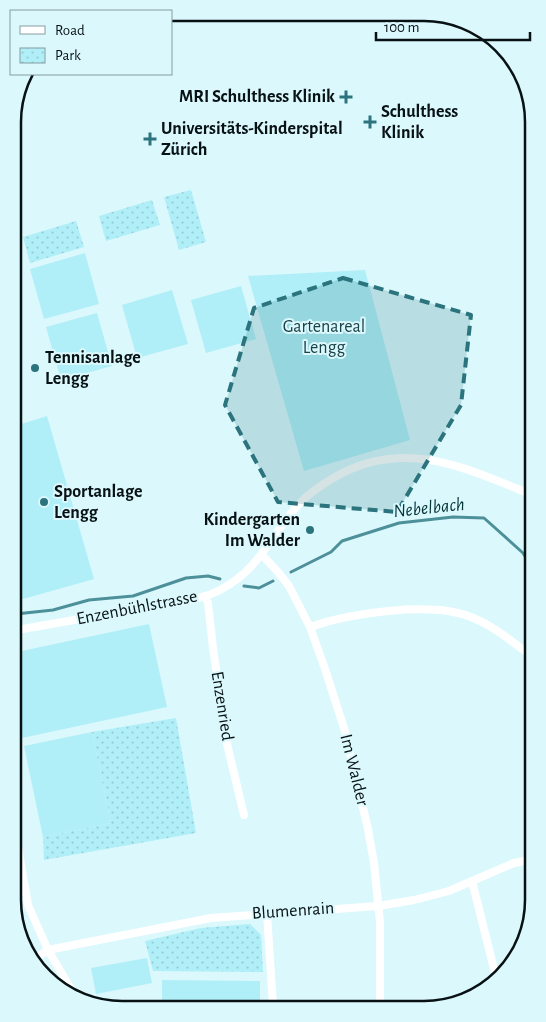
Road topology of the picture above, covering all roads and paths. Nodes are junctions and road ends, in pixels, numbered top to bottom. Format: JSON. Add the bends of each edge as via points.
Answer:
{"nodes":[{"id":1,"x":525,"y":492,"type":"edge"},
{"id":2,"x":262,"y":555,"type":"junction"},
{"id":3,"x":204,"y":596,"type":"junction"},
{"id":4,"x":310,"y":627,"type":"junction"},
{"id":5,"x":21,"y":629,"type":"edge"},
{"id":6,"x":525,"y":650,"type":"edge"},
{"id":7,"x":244,"y":815,"type":"dead end"},
{"id":8,"x":525,"y":860,"type":"edge"},
{"id":9,"x":21,"y":864,"type":"edge"},
{"id":10,"x":472,"y":882,"type":"junction"},
{"id":11,"x":378,"y":906,"type":"junction"},
{"id":12,"x":267,"y":913,"type":"junction"},
{"id":13,"x":48,"y":950,"type":"junction"},
{"id":14,"x":38,"y":956,"type":"edge"},
{"id":15,"x":495,"y":971,"type":"edge"},
{"id":16,"x":69,"y":985,"type":"edge"},
{"id":17,"x":273,"y":1001,"type":"edge"},
{"id":18,"x":380,"y":1001,"type":"edge"}],
"edges":[{"from":1,"to":2,"type":"street","name":"Enzenbühlstrasse","via":[[467,468],[432,460],[377,461],[344,472],[299,503]]},
{"from":2,"to":3,"type":"street","name":"Enzenbühlstrasse","via":[[239,577]]},
{"from":2,"to":4,"type":"street","name":"Im Walder","via":[[289,586]]},
{"from":3,"to":5,"type":"street","name":"Enzenbühlstrasse"},
{"from":3,"to":7,"type":"street","name":"Enzenried","via":[[208,603],[227,744]]},
{"from":4,"to":6,"type":"street","via":[[392,611],[447,610],[487,624]]},
{"from":4,"to":11,"type":"street","name":"Im Walder","via":[[344,728],[370,838]]},
{"from":8,"to":10,"type":"street","name":"Blumenrain"},
{"from":9,"to":13,"type":"street","via":[[28,905]]},
{"from":10,"to":11,"type":"street","name":"Blumenrain","via":[[428,897]]},
{"from":10,"to":15,"type":"street"},
{"from":11,"to":12,"type":"street","name":"Blumenrain"},
{"from":11,"to":18,"type":"street","name":"Im Walder"},
{"from":12,"to":13,"type":"street","name":"Blumenrain","via":[[211,918]]},
{"from":12,"to":17,"type":"street"},
{"from":13,"to":14,"type":"street"},
{"from":13,"to":16,"type":"street"}]}
